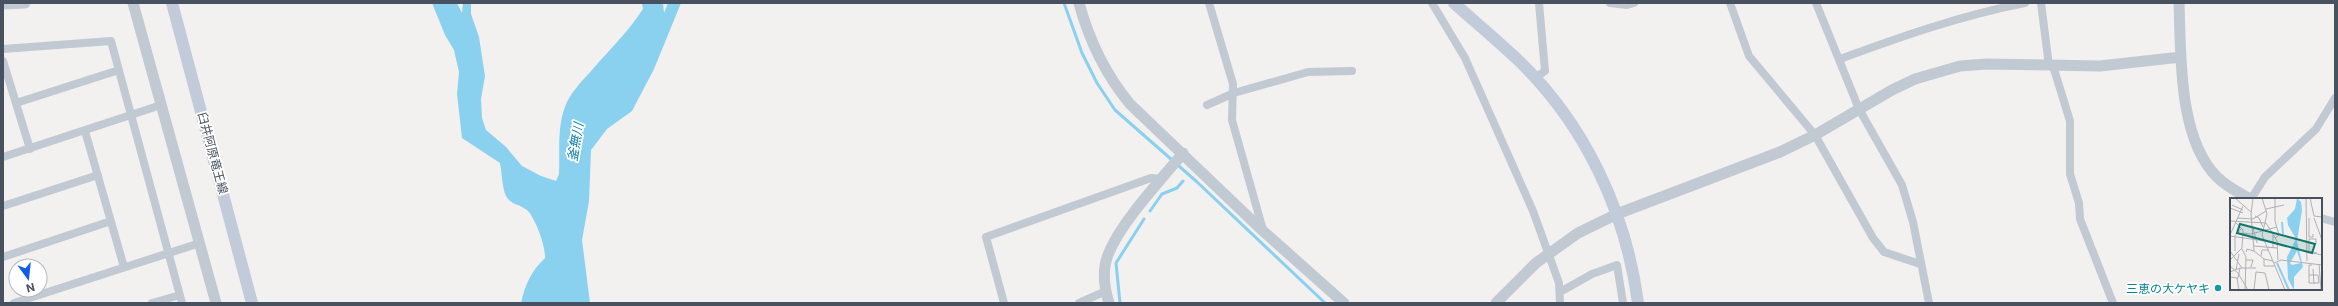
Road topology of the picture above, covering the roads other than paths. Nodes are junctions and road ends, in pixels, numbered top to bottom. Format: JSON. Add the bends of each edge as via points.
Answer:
{"nodes":[{"id":1,"x":25,"y":3,"type":"edge"},
{"id":2,"x":133,"y":3,"type":"edge"},
{"id":3,"x":172,"y":3,"type":"edge"},
{"id":4,"x":1079,"y":3,"type":"edge"},
{"id":5,"x":1209,"y":3,"type":"edge"},
{"id":6,"x":1432,"y":3,"type":"edge"},
{"id":7,"x":1454,"y":3,"type":"edge"},
{"id":8,"x":1539,"y":3,"type":"edge"},
{"id":9,"x":1610,"y":3,"type":"edge"},
{"id":10,"x":1634,"y":3,"type":"edge"},
{"id":11,"x":1730,"y":3,"type":"edge"},
{"id":12,"x":1816,"y":3,"type":"edge"},
{"id":13,"x":2025,"y":3,"type":"edge"},
{"id":14,"x":2041,"y":3,"type":"edge"},
{"id":15,"x":2179,"y":3,"type":"edge"},
{"id":16,"x":3,"y":4,"type":"edge"},
{"id":17,"x":3,"y":49,"type":"edge"},
{"id":18,"x":2181,"y":57,"type":"junction"},
{"id":19,"x":1840,"y":59,"type":"junction"},
{"id":20,"x":3,"y":61,"type":"edge"},
{"id":21,"x":2051,"y":66,"type":"junction"},
{"id":22,"x":119,"y":70,"type":"junction"},
{"id":23,"x":1352,"y":71,"type":"dead end"},
{"id":24,"x":1535,"y":78,"type":"junction"},
{"id":25,"x":1234,"y":93,"type":"junction"},
{"id":26,"x":2335,"y":98,"type":"edge"},
{"id":27,"x":16,"y":103,"type":"junction"},
{"id":28,"x":161,"y":105,"type":"junction"},
{"id":29,"x":1207,"y":105,"type":"dead end"},
{"id":30,"x":1859,"y":109,"type":"junction"},
{"id":31,"x":131,"y":114,"type":"junction"},
{"id":32,"x":85,"y":130,"type":"junction"},
{"id":33,"x":1815,"y":134,"type":"junction"},
{"id":34,"x":30,"y":148,"type":"junction"},
{"id":35,"x":1182,"y":153,"type":"junction"},
{"id":36,"x":3,"y":157,"type":"edge"},
{"id":37,"x":98,"y":175,"type":"junction"},
{"id":38,"x":1162,"y":179,"type":"junction"},
{"id":39,"x":2249,"y":198,"type":"edge"},
{"id":40,"x":2252,"y":198,"type":"edge"},
{"id":41,"x":3,"y":206,"type":"edge"},
{"id":42,"x":1617,"y":214,"type":"junction"},
{"id":43,"x":2322,"y":218,"type":"edge"},
{"id":44,"x":111,"y":221,"type":"junction"},
{"id":45,"x":2335,"y":222,"type":"edge"},
{"id":46,"x":1263,"y":231,"type":"junction"},
{"id":47,"x":200,"y":243,"type":"junction"},
{"id":48,"x":168,"y":253,"type":"junction"},
{"id":49,"x":1548,"y":253,"type":"junction"},
{"id":50,"x":3,"y":257,"type":"edge"},
{"id":51,"x":1920,"y":264,"type":"junction"},
{"id":52,"x":124,"y":267,"type":"junction"},
{"id":53,"x":1106,"y":291,"type":"junction"},
{"id":54,"x":1560,"y":292,"type":"junction"},
{"id":55,"x":180,"y":294,"type":"junction"},
{"id":56,"x":32,"y":300,"type":"edge"},
{"id":57,"x":14,"y":303,"type":"edge"},
{"id":58,"x":152,"y":303,"type":"edge"},
{"id":59,"x":182,"y":303,"type":"edge"},
{"id":60,"x":216,"y":303,"type":"edge"},
{"id":61,"x":252,"y":303,"type":"edge"},
{"id":62,"x":1004,"y":303,"type":"edge"},
{"id":63,"x":1079,"y":303,"type":"edge"},
{"id":64,"x":1109,"y":303,"type":"edge"},
{"id":65,"x":1344,"y":303,"type":"edge"},
{"id":66,"x":1496,"y":303,"type":"edge"},
{"id":67,"x":1560,"y":303,"type":"edge"},
{"id":68,"x":1623,"y":303,"type":"edge"},
{"id":69,"x":1638,"y":303,"type":"edge"},
{"id":70,"x":1929,"y":303,"type":"edge"},
{"id":71,"x":2113,"y":303,"type":"edge"}],
"edges":[{"from":1,"to":16,"type":"street"},
{"from":2,"to":28,"type":"street"},
{"from":3,"to":61,"type":"main road","name":"臼井阿原竜王線"},
{"from":4,"to":35,"type":"street","via":[[1101,61],[1115,86],[1135,110]]},
{"from":5,"to":25,"type":"street"},
{"from":6,"to":49,"type":"street","via":[[1466,58],[1533,210]]},
{"from":7,"to":24,"type":"main road","via":[[1519,60]]},
{"from":8,"to":24,"type":"street","via":[[1545,71]]},
{"from":9,"to":10,"type":"street"},
{"from":11,"to":33,"type":"street","via":[[1749,56]]},
{"from":12,"to":19,"type":"street"},
{"from":13,"to":19,"type":"street","via":[[1894,39]]},
{"from":14,"to":21,"type":"street"},
{"from":15,"to":18,"type":"street"},
{"from":17,"to":22,"type":"street","via":[[111,41]]},
{"from":18,"to":21,"type":"street","via":[[2100,66]]},
{"from":18,"to":39,"type":"street","via":[[2188,115],[2199,152],[2216,176],[2230,188]]},
{"from":19,"to":30,"type":"street"},
{"from":20,"to":27,"type":"street"},
{"from":21,"to":30,"type":"street","via":[[1960,66],[1915,79]]},
{"from":21,"to":71,"type":"street","via":[[2070,121],[2070,174],[2079,202],[2080,219]]},
{"from":22,"to":27,"type":"street"},
{"from":22,"to":31,"type":"street"},
{"from":23,"to":25,"type":"street","via":[[1308,72]]},
{"from":24,"to":42,"type":"main road","via":[[1565,115],[1586,148]]},
{"from":25,"to":29,"type":"street"},
{"from":25,"to":46,"type":"street","via":[[1232,120]]},
{"from":26,"to":40,"type":"street","via":[[2316,129],[2266,177]]},
{"from":27,"to":34,"type":"street"},
{"from":28,"to":31,"type":"street"},
{"from":28,"to":47,"type":"street"},
{"from":30,"to":33,"type":"street"},
{"from":30,"to":51,"type":"street","via":[[1902,185],[1913,222]]},
{"from":31,"to":32,"type":"street"},
{"from":31,"to":48,"type":"street"},
{"from":32,"to":34,"type":"street"},
{"from":32,"to":37,"type":"street"},
{"from":33,"to":42,"type":"street","via":[[1780,152]]},
{"from":33,"to":51,"type":"street","via":[[1863,222],[1884,252]]},
{"from":34,"to":36,"type":"street"},
{"from":35,"to":38,"type":"street"},
{"from":35,"to":46,"type":"street"},
{"from":37,"to":41,"type":"street"},
{"from":37,"to":44,"type":"street"},
{"from":38,"to":53,"type":"street","via":[[1118,236],[1108,255],[1104,271]]},
{"from":38,"to":62,"type":"street","via":[[1152,178],[986,237]]},
{"from":42,"to":49,"type":"street","via":[[1578,233]]},
{"from":42,"to":69,"type":"main road","via":[[1628,249]]},
{"from":43,"to":45,"type":"street"},
{"from":44,"to":50,"type":"street"},
{"from":44,"to":52,"type":"street"},
{"from":46,"to":65,"type":"street"},
{"from":47,"to":48,"type":"street"},
{"from":47,"to":60,"type":"street"},
{"from":48,"to":52,"type":"street"},
{"from":48,"to":55,"type":"street"},
{"from":49,"to":54,"type":"street"},
{"from":49,"to":66,"type":"street"},
{"from":51,"to":70,"type":"street"},
{"from":52,"to":56,"type":"street"},
{"from":53,"to":63,"type":"street"},
{"from":53,"to":64,"type":"street"},
{"from":54,"to":67,"type":"street"},
{"from":54,"to":68,"type":"street","via":[[1592,274],[1617,265]]},
{"from":55,"to":58,"type":"street"},
{"from":55,"to":59,"type":"street"},
{"from":56,"to":57,"type":"street"}]}
